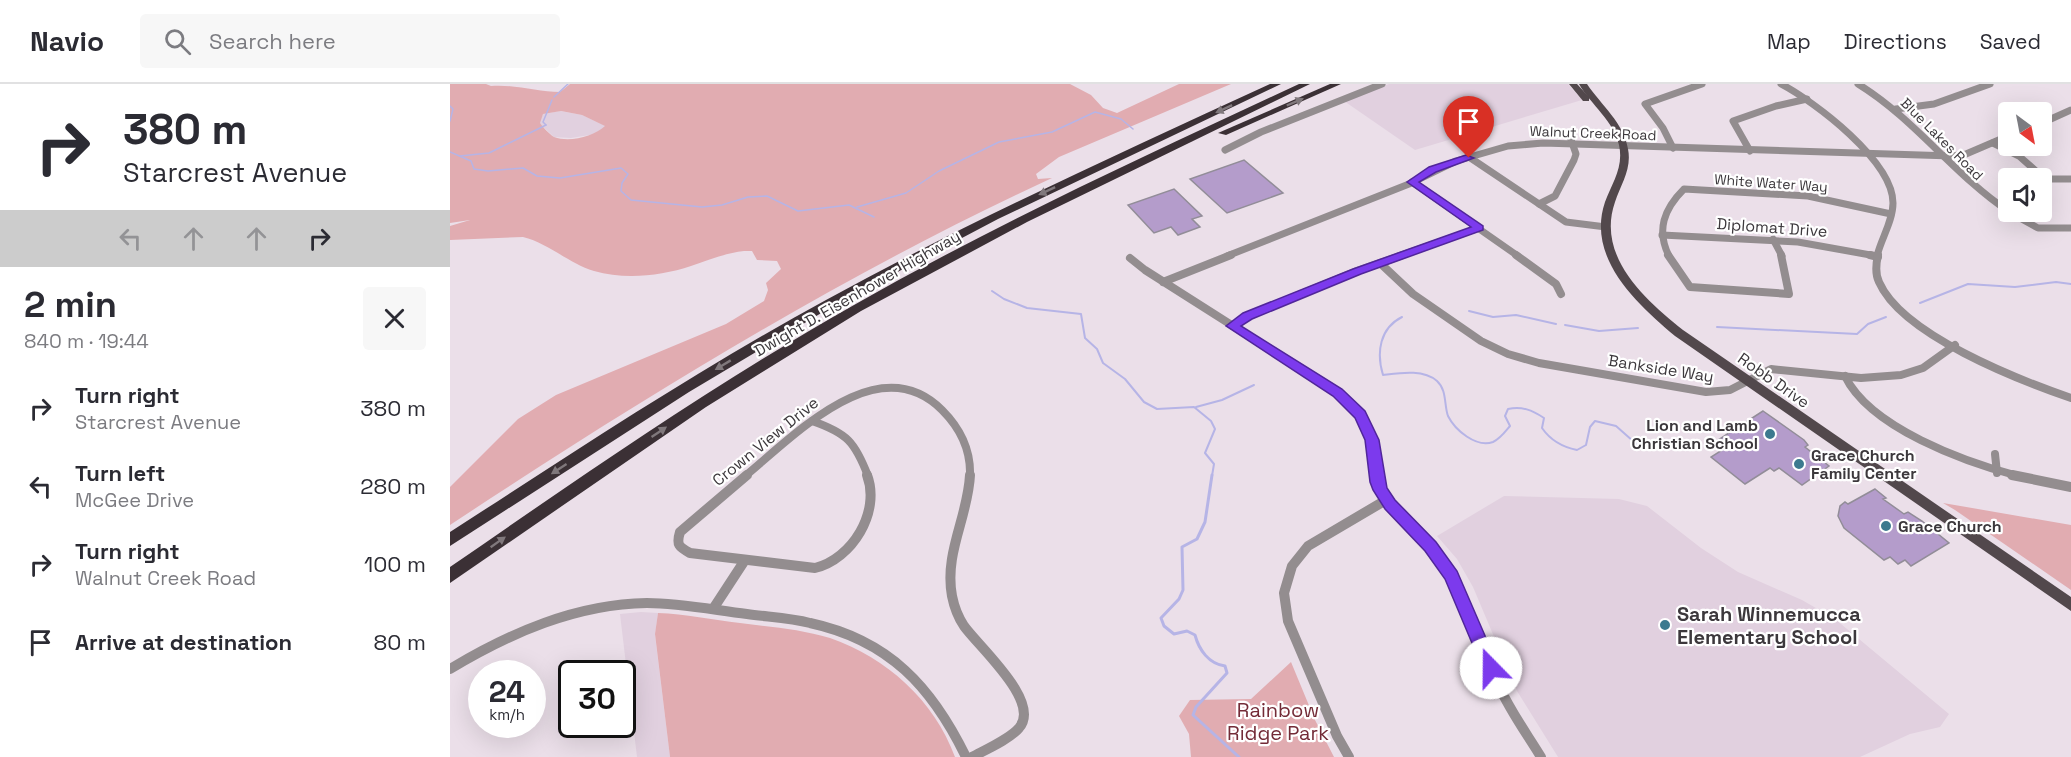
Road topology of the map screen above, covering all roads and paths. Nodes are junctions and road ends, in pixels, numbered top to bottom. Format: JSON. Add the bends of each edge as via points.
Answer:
{"nodes":[{"id":1,"x":1277,"y":84,"type":"edge"},
{"id":2,"x":1306,"y":84,"type":"edge"},
{"id":3,"x":1337,"y":84,"type":"edge"},
{"id":4,"x":1382,"y":84,"type":"edge"},
{"id":5,"x":1573,"y":84,"type":"edge"},
{"id":6,"x":1582,"y":84,"type":"edge"},
{"id":7,"x":1702,"y":84,"type":"edge"},
{"id":8,"x":1781,"y":84,"type":"edge"},
{"id":9,"x":1858,"y":84,"type":"edge"},
{"id":10,"x":1990,"y":84,"type":"edge"},
{"id":11,"x":1807,"y":99,"type":"junction"},
{"id":12,"x":1598,"y":105,"type":"junction"},
{"id":13,"x":1896,"y":109,"type":"junction"},
{"id":14,"x":2071,"y":110,"type":"edge"},
{"id":15,"x":2052,"y":119,"type":"edge"},
{"id":16,"x":1569,"y":134,"type":"dead end"},
{"id":17,"x":1998,"y":141,"type":"edge"},
{"id":18,"x":1993,"y":143,"type":"junction"},
{"id":19,"x":1573,"y":144,"type":"junction"},
{"id":20,"x":1624,"y":146,"type":"junction"},
{"id":21,"x":1673,"y":148,"type":"junction"},
{"id":22,"x":1225,"y":150,"type":"dead end"},
{"id":23,"x":1750,"y":151,"type":"junction"},
{"id":24,"x":1865,"y":155,"type":"junction"},
{"id":25,"x":1942,"y":156,"type":"junction"},
{"id":26,"x":1469,"y":158,"type":"junction"},
{"id":27,"x":2071,"y":179,"type":"edge"},
{"id":28,"x":1412,"y":182,"type":"junction"},
{"id":29,"x":1085,"y":188,"type":"junction"},
{"id":30,"x":1539,"y":204,"type":"junction"},
{"id":31,"x":1998,"y":204,"type":"edge"},
{"id":32,"x":1891,"y":214,"type":"junction"},
{"id":33,"x":2028,"y":222,"type":"edge"},
{"id":34,"x":1606,"y":227,"type":"junction"},
{"id":35,"x":1479,"y":228,"type":"junction"},
{"id":36,"x":2071,"y":228,"type":"edge"},
{"id":37,"x":1662,"y":235,"type":"junction"},
{"id":38,"x":1773,"y":239,"type":"junction"},
{"id":39,"x":1878,"y":257,"type":"junction"},
{"id":40,"x":1130,"y":258,"type":"dead end"},
{"id":41,"x":1380,"y":263,"type":"junction"},
{"id":42,"x":1163,"y":282,"type":"junction"},
{"id":43,"x":1561,"y":294,"type":"dead end"},
{"id":44,"x":1233,"y":326,"type":"junction"},
{"id":45,"x":1955,"y":345,"type":"junction"},
{"id":46,"x":1845,"y":376,"type":"junction"},
{"id":47,"x":1747,"y":381,"type":"junction"},
{"id":48,"x":2071,"y":398,"type":"edge"},
{"id":49,"x":812,"y":421,"type":"junction"},
{"id":50,"x":1995,"y":454,"type":"dead end"},
{"id":51,"x":1997,"y":472,"type":"junction"},
{"id":52,"x":2071,"y":487,"type":"edge"},
{"id":53,"x":1386,"y":500,"type":"junction"},
{"id":54,"x":450,"y":540,"type":"edge"},
{"id":55,"x":745,"y":560,"type":"junction"},
{"id":56,"x":450,"y":576,"type":"edge"},
{"id":57,"x":2071,"y":605,"type":"edge"},
{"id":58,"x":713,"y":609,"type":"junction"},
{"id":59,"x":450,"y":669,"type":"edge"},
{"id":60,"x":966,"y":757,"type":"edge"},
{"id":61,"x":972,"y":757,"type":"edge"},
{"id":62,"x":1349,"y":757,"type":"edge"},
{"id":63,"x":1541,"y":757,"type":"edge"}],
"edges":[{"from":1,"to":54,"type":"highway","name":"Dwight D. Eisenhower Highway","one_way":true,"via":[[987,220],[846,293],[643,414]]},
{"from":2,"to":29,"type":"highway","name":"Dwight D. Eisenhower Highway"},
{"from":29,"to":3,"type":"highway","one_way":true},
{"from":4,"to":22,"type":"street","via":[[1260,132]]},
{"from":5,"to":12,"type":"main road","via":[[1588,101]]},
{"from":6,"to":12,"type":"main road"},
{"from":7,"to":21,"type":"street","via":[[1646,104]]},
{"from":8,"to":11,"type":"street"},
{"from":9,"to":13,"type":"street","name":"Blue Lakes Road"},
{"from":10,"to":13,"type":"street","via":[[1934,104]]},
{"from":11,"to":23,"type":"street","via":[[1733,121]]},
{"from":11,"to":24,"type":"street","via":[[1833,119]]},
{"from":12,"to":20,"type":"main road","via":[[1617,128]]},
{"from":13,"to":25,"type":"street","name":"Blue Lakes Road"},
{"from":14,"to":15,"type":"street"},
{"from":16,"to":19,"type":"street"},
{"from":17,"to":18,"type":"street","name":"Walnut Creek Road"},
{"from":18,"to":25,"type":"street","name":"Walnut Creek Road","via":[[1966,154]]},
{"from":18,"to":27,"type":"street","via":[[2019,156],[2045,179]]},
{"from":19,"to":20,"type":"street","name":"Walnut Creek Road"},
{"from":19,"to":26,"type":"street","name":"Walnut Creek Road","via":[[1512,145]]},
{"from":19,"to":30,"type":"street","via":[[1575,158],[1556,196]]},
{"from":20,"to":21,"type":"street","name":"Walnut Creek Road"},
{"from":20,"to":34,"type":"main road","name":"Robb Drive","via":[[1625,164],[1608,207]]},
{"from":21,"to":23,"type":"street","name":"Walnut Creek Road"},
{"from":23,"to":24,"type":"street","name":"Walnut Creek Road"},
{"from":24,"to":25,"type":"street","name":"Walnut Creek Road"},
{"from":24,"to":32,"type":"street","via":[[1891,189]]},
{"from":25,"to":31,"type":"street","name":"Blue Lakes Road","via":[[1976,190]]},
{"from":26,"to":28,"type":"street","name":"Walnut Creek Road","via":[[1432,170]]},
{"from":26,"to":30,"type":"street"},
{"from":28,"to":35,"type":"street"},
{"from":28,"to":42,"type":"street","name":"Walnut Creek Road"},
{"from":56,"to":29,"type":"highway","name":"Dwight D. Eisenhower Highway","one_way":true,"via":[[663,430],[825,327],[962,250]]},
{"from":30,"to":34,"type":"street","via":[[1566,222]]},
{"from":32,"to":37,"type":"street","name":"White Water Way","via":[[1809,196],[1684,189],[1666,209]]},
{"from":32,"to":39,"type":"street"},
{"from":33,"to":36,"type":"street","name":"Blue Lakes Road","via":[[2038,228]]},
{"from":34,"to":47,"type":"main road","name":"Robb Drive","via":[[1608,245],[1618,268],[1648,307]]},
{"from":35,"to":41,"type":"street"},
{"from":35,"to":43,"type":"street","via":[[1556,284]]},
{"from":37,"to":38,"type":"street","name":"Diplomat Drive"},
{"from":37,"to":38,"type":"street","via":[[1668,255],[1690,287],[1789,294],[1783,259]]},
{"from":38,"to":39,"type":"street","name":"Diplomat Drive","via":[[1821,243]]},
{"from":39,"to":45,"type":"street","via":[[1876,277],[1891,302]]},
{"from":40,"to":42,"type":"street"},
{"from":41,"to":44,"type":"street","via":[[1248,316]]},
{"from":41,"to":47,"type":"street","name":"Bankside Way","via":[[1413,294],[1472,336],[1524,360],[1706,392],[1730,390]]},
{"from":42,"to":44,"type":"street"},
{"from":44,"to":53,"type":"street","via":[[1329,387],[1357,411],[1371,434],[1377,482]]},
{"from":45,"to":46,"type":"street","name":"Bankside Way","via":[[1923,368],[1901,375]]},
{"from":45,"to":48,"type":"street","via":[[2007,373]]},
{"from":46,"to":47,"type":"street","name":"Bankside Way","via":[[1779,369],[1764,371]]},
{"from":46,"to":51,"type":"street","via":[[1852,392],[1863,403],[1911,435]]},
{"from":47,"to":57,"type":"main road","name":"Robb Drive"},
{"from":49,"to":55,"type":"street","name":"Crown View Drive","via":[[680,532],[679,547],[690,553]]},
{"from":49,"to":55,"type":"street","via":[[850,440],[872,492],[866,517],[844,554],[830,565],[815,568]]},
{"from":49,"to":61,"type":"street","name":"Crown View Drive","via":[[833,405],[861,394],[904,390],[929,399],[962,436],[969,456],[969,498],[952,555],[949,582],[962,623],[1006,678],[1025,712],[1024,723],[1018,730]]},
{"from":50,"to":51,"type":"street"},
{"from":51,"to":52,"type":"street"},
{"from":53,"to":62,"type":"street","via":[[1308,546],[1292,566],[1284,594],[1288,621]]},
{"from":53,"to":63,"type":"street","via":[[1430,546],[1452,576],[1500,689]]},
{"from":55,"to":58,"type":"street"},
{"from":58,"to":59,"type":"street","via":[[659,604],[614,606],[538,625]]},
{"from":58,"to":60,"type":"street","via":[[809,622],[875,646],[908,670],[935,699]]}]}
